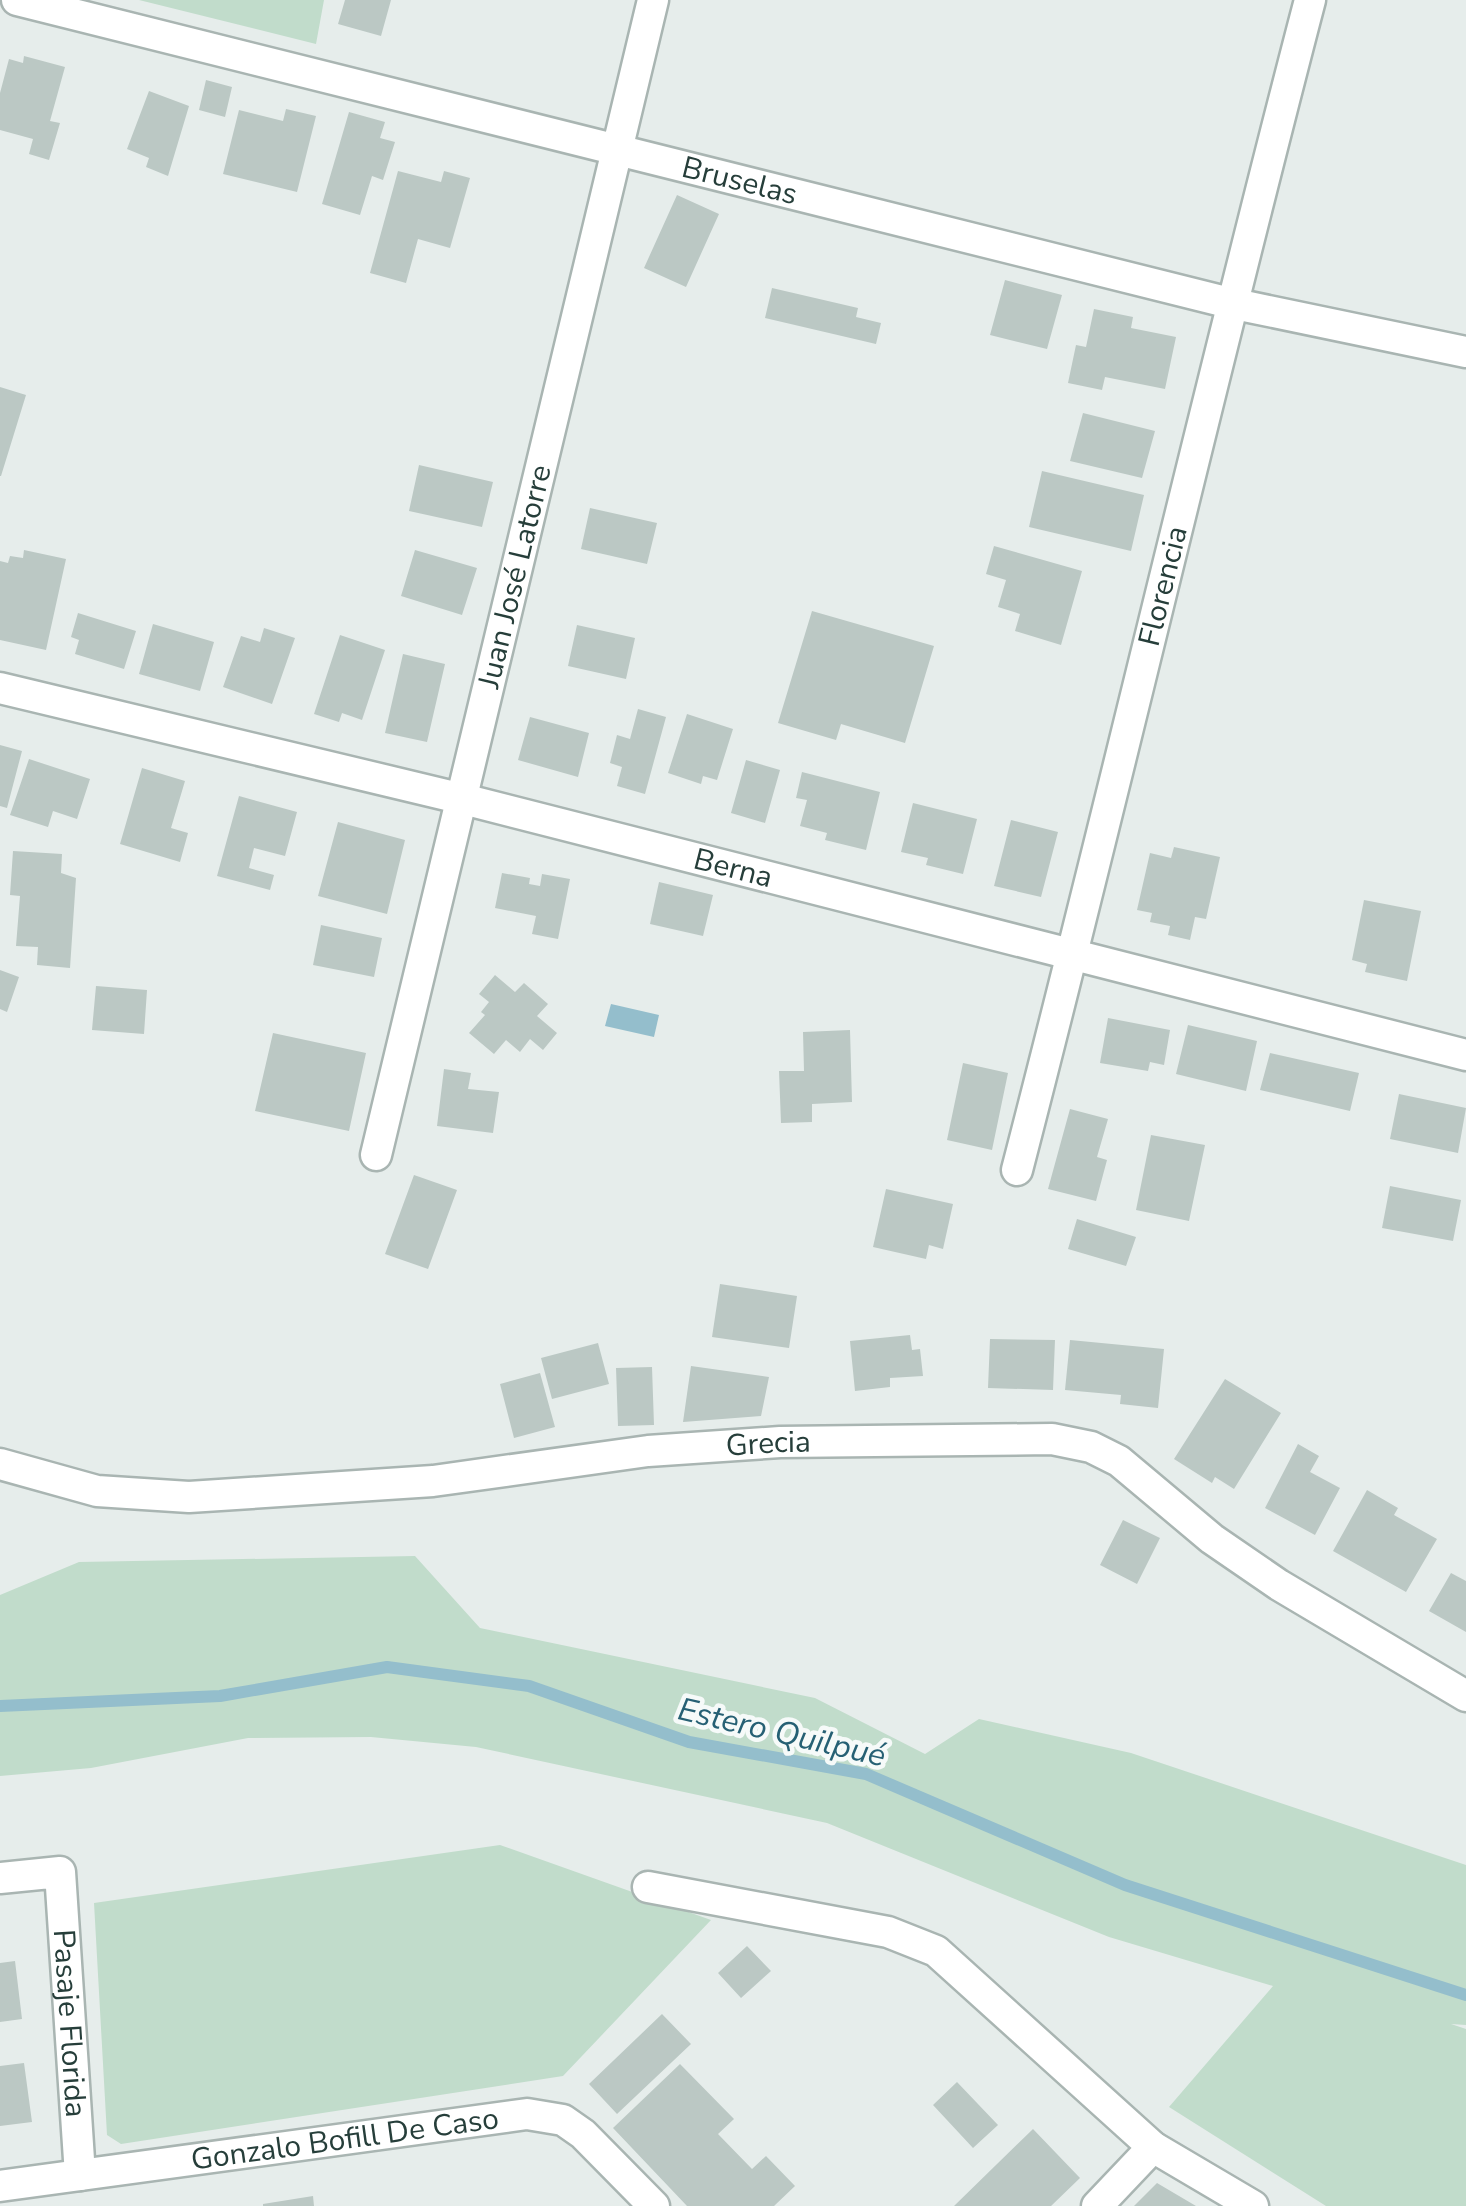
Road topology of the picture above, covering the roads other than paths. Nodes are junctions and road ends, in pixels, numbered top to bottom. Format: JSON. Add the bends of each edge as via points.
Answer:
{"nodes":[{"id":1,"x":16,"y":0,"type":"edge"},
{"id":2,"x":653,"y":0,"type":"edge"},
{"id":3,"x":1310,"y":0,"type":"edge"},
{"id":4,"x":618,"y":152,"type":"junction"},
{"id":5,"x":1230,"y":302,"type":"junction"},
{"id":6,"x":1466,"y":352,"type":"edge"},
{"id":7,"x":0,"y":688,"type":"edge"},
{"id":8,"x":464,"y":799,"type":"junction"},
{"id":9,"x":1074,"y":956,"type":"junction"},
{"id":10,"x":1466,"y":1055,"type":"edge"},
{"id":11,"x":376,"y":1155,"type":"dead end"},
{"id":12,"x":1016,"y":1170,"type":"dead end"},
{"id":13,"x":0,"y":1464,"type":"edge"},
{"id":14,"x":1466,"y":1696,"type":"edge"},
{"id":15,"x":0,"y":1878,"type":"edge"},
{"id":16,"x":648,"y":1887,"type":"dead end"},
{"id":17,"x":1154,"y":2146,"type":"junction"},
{"id":18,"x":80,"y":2175,"type":"junction"},
{"id":19,"x":0,"y":2186,"type":"edge"},
{"id":20,"x":654,"y":2206,"type":"edge"},
{"id":21,"x":1097,"y":2206,"type":"edge"},
{"id":22,"x":1253,"y":2206,"type":"edge"}],
"edges":[{"from":1,"to":4,"type":"street","name":"Bruselas"},
{"from":2,"to":4,"type":"street","name":"Juan José Latorre"},
{"from":3,"to":5,"type":"street","name":"Florencia"},
{"from":4,"to":5,"type":"street","name":"Bruselas"},
{"from":4,"to":8,"type":"street","name":"Juan José Latorre"},
{"from":5,"to":6,"type":"street","name":"Bruselas"},
{"from":5,"to":9,"type":"street","name":"Florencia"},
{"from":7,"to":8,"type":"street","name":"Berna"},
{"from":8,"to":9,"type":"street","name":"Berna"},
{"from":8,"to":11,"type":"street","name":"Juan José Latorre"},
{"from":9,"to":10,"type":"street","name":"Berna"},
{"from":9,"to":12,"type":"street","name":"Florencia"},
{"from":13,"to":14,"type":"street","name":"Grecia","via":[[97,1491],[189,1497],[432,1482],[648,1451],[761,1443],[1052,1439],[1119,1460],[1278,1586]]},
{"from":15,"to":18,"type":"street","name":"Pasaje Florida","via":[[60,1872]]},
{"from":16,"to":17,"type":"street","via":[[888,1932],[936,1952]]},
{"from":17,"to":21,"type":"street"},
{"from":17,"to":22,"type":"street"},
{"from":18,"to":19,"type":"street","name":"Gonzalo Bofill De Caso"},
{"from":18,"to":20,"type":"street","name":"Gonzalo Bofill De Caso","via":[[527,2114],[564,2120]]}]}
